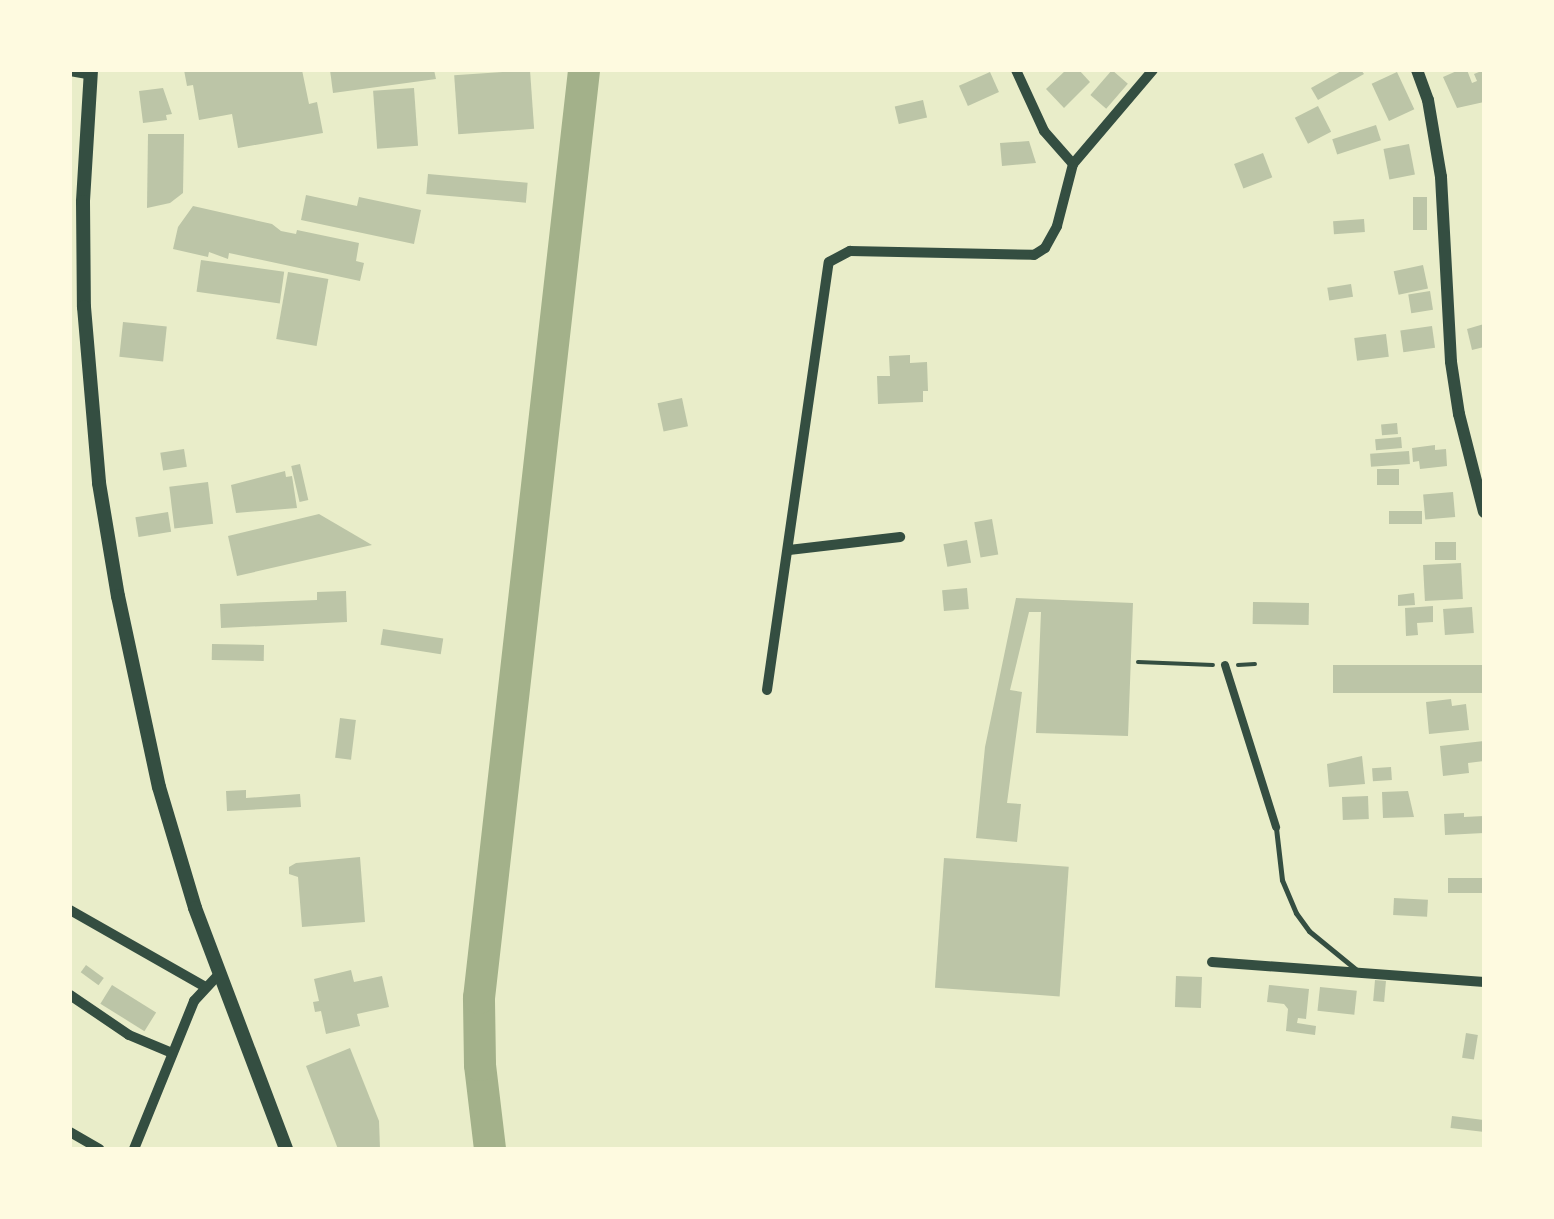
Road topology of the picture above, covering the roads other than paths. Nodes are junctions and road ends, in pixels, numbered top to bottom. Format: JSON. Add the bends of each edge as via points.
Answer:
{"nodes":[{"id":1,"x":1016,"y":70,"type":"edge"},
{"id":2,"x":1153,"y":70,"type":"edge"},
{"id":3,"x":1416,"y":70,"type":"edge"},
{"id":4,"x":70,"y":71,"type":"edge"},
{"id":5,"x":92,"y":72,"type":"edge"},
{"id":6,"x":1073,"y":164,"type":"junction"},
{"id":7,"x":76,"y":238,"type":"edge"},
{"id":8,"x":1484,"y":512,"type":"edge"},
{"id":9,"x":900,"y":537,"type":"dead end"},
{"id":10,"x":789,"y":550,"type":"junction"},
{"id":11,"x":1225,"y":665,"type":"road end"},
{"id":12,"x":767,"y":690,"type":"dead end"},
{"id":13,"x":1276,"y":828,"type":"joint"},
{"id":14,"x":70,"y":910,"type":"edge"},
{"id":15,"x":1212,"y":962,"type":"dead end"},
{"id":16,"x":1358,"y":974,"type":"junction"},
{"id":17,"x":218,"y":975,"type":"junction"},
{"id":18,"x":1484,"y":982,"type":"edge"},
{"id":19,"x":204,"y":986,"type":"junction"},
{"id":20,"x":70,"y":995,"type":"edge"},
{"id":21,"x":172,"y":1054,"type":"junction"},
{"id":22,"x":70,"y":1132,"type":"edge"},
{"id":23,"x":99,"y":1149,"type":"edge"},
{"id":24,"x":134,"y":1149,"type":"edge"},
{"id":25,"x":286,"y":1149,"type":"edge"}],
"edges":[{"from":1,"to":6,"type":"street","via":[[1044,131]]},
{"from":2,"to":6,"type":"street"},
{"from":3,"to":8,"type":"street","via":[[1441,177],[1456,396]]},
{"from":4,"to":5,"type":"street"},
{"from":5,"to":7,"type":"main road"},
{"from":6,"to":10,"type":"street","via":[[1057,226],[1034,255],[850,250],[829,262]]},
{"from":7,"to":17,"type":"main road","via":[[96,452],[118,596],[159,787]]},
{"from":9,"to":10,"type":"street"},
{"from":10,"to":12,"type":"street"},
{"from":11,"to":13,"type":"street"},
{"from":13,"to":16,"type":"lane","via":[[1282,880],[1296,913]]},
{"from":14,"to":19,"type":"street"},
{"from":15,"to":16,"type":"street"},
{"from":16,"to":18,"type":"street"},
{"from":17,"to":19,"type":"street"},
{"from":17,"to":25,"type":"main road"},
{"from":19,"to":21,"type":"street"},
{"from":20,"to":21,"type":"street"},
{"from":21,"to":24,"type":"street"},
{"from":22,"to":23,"type":"street"}]}
